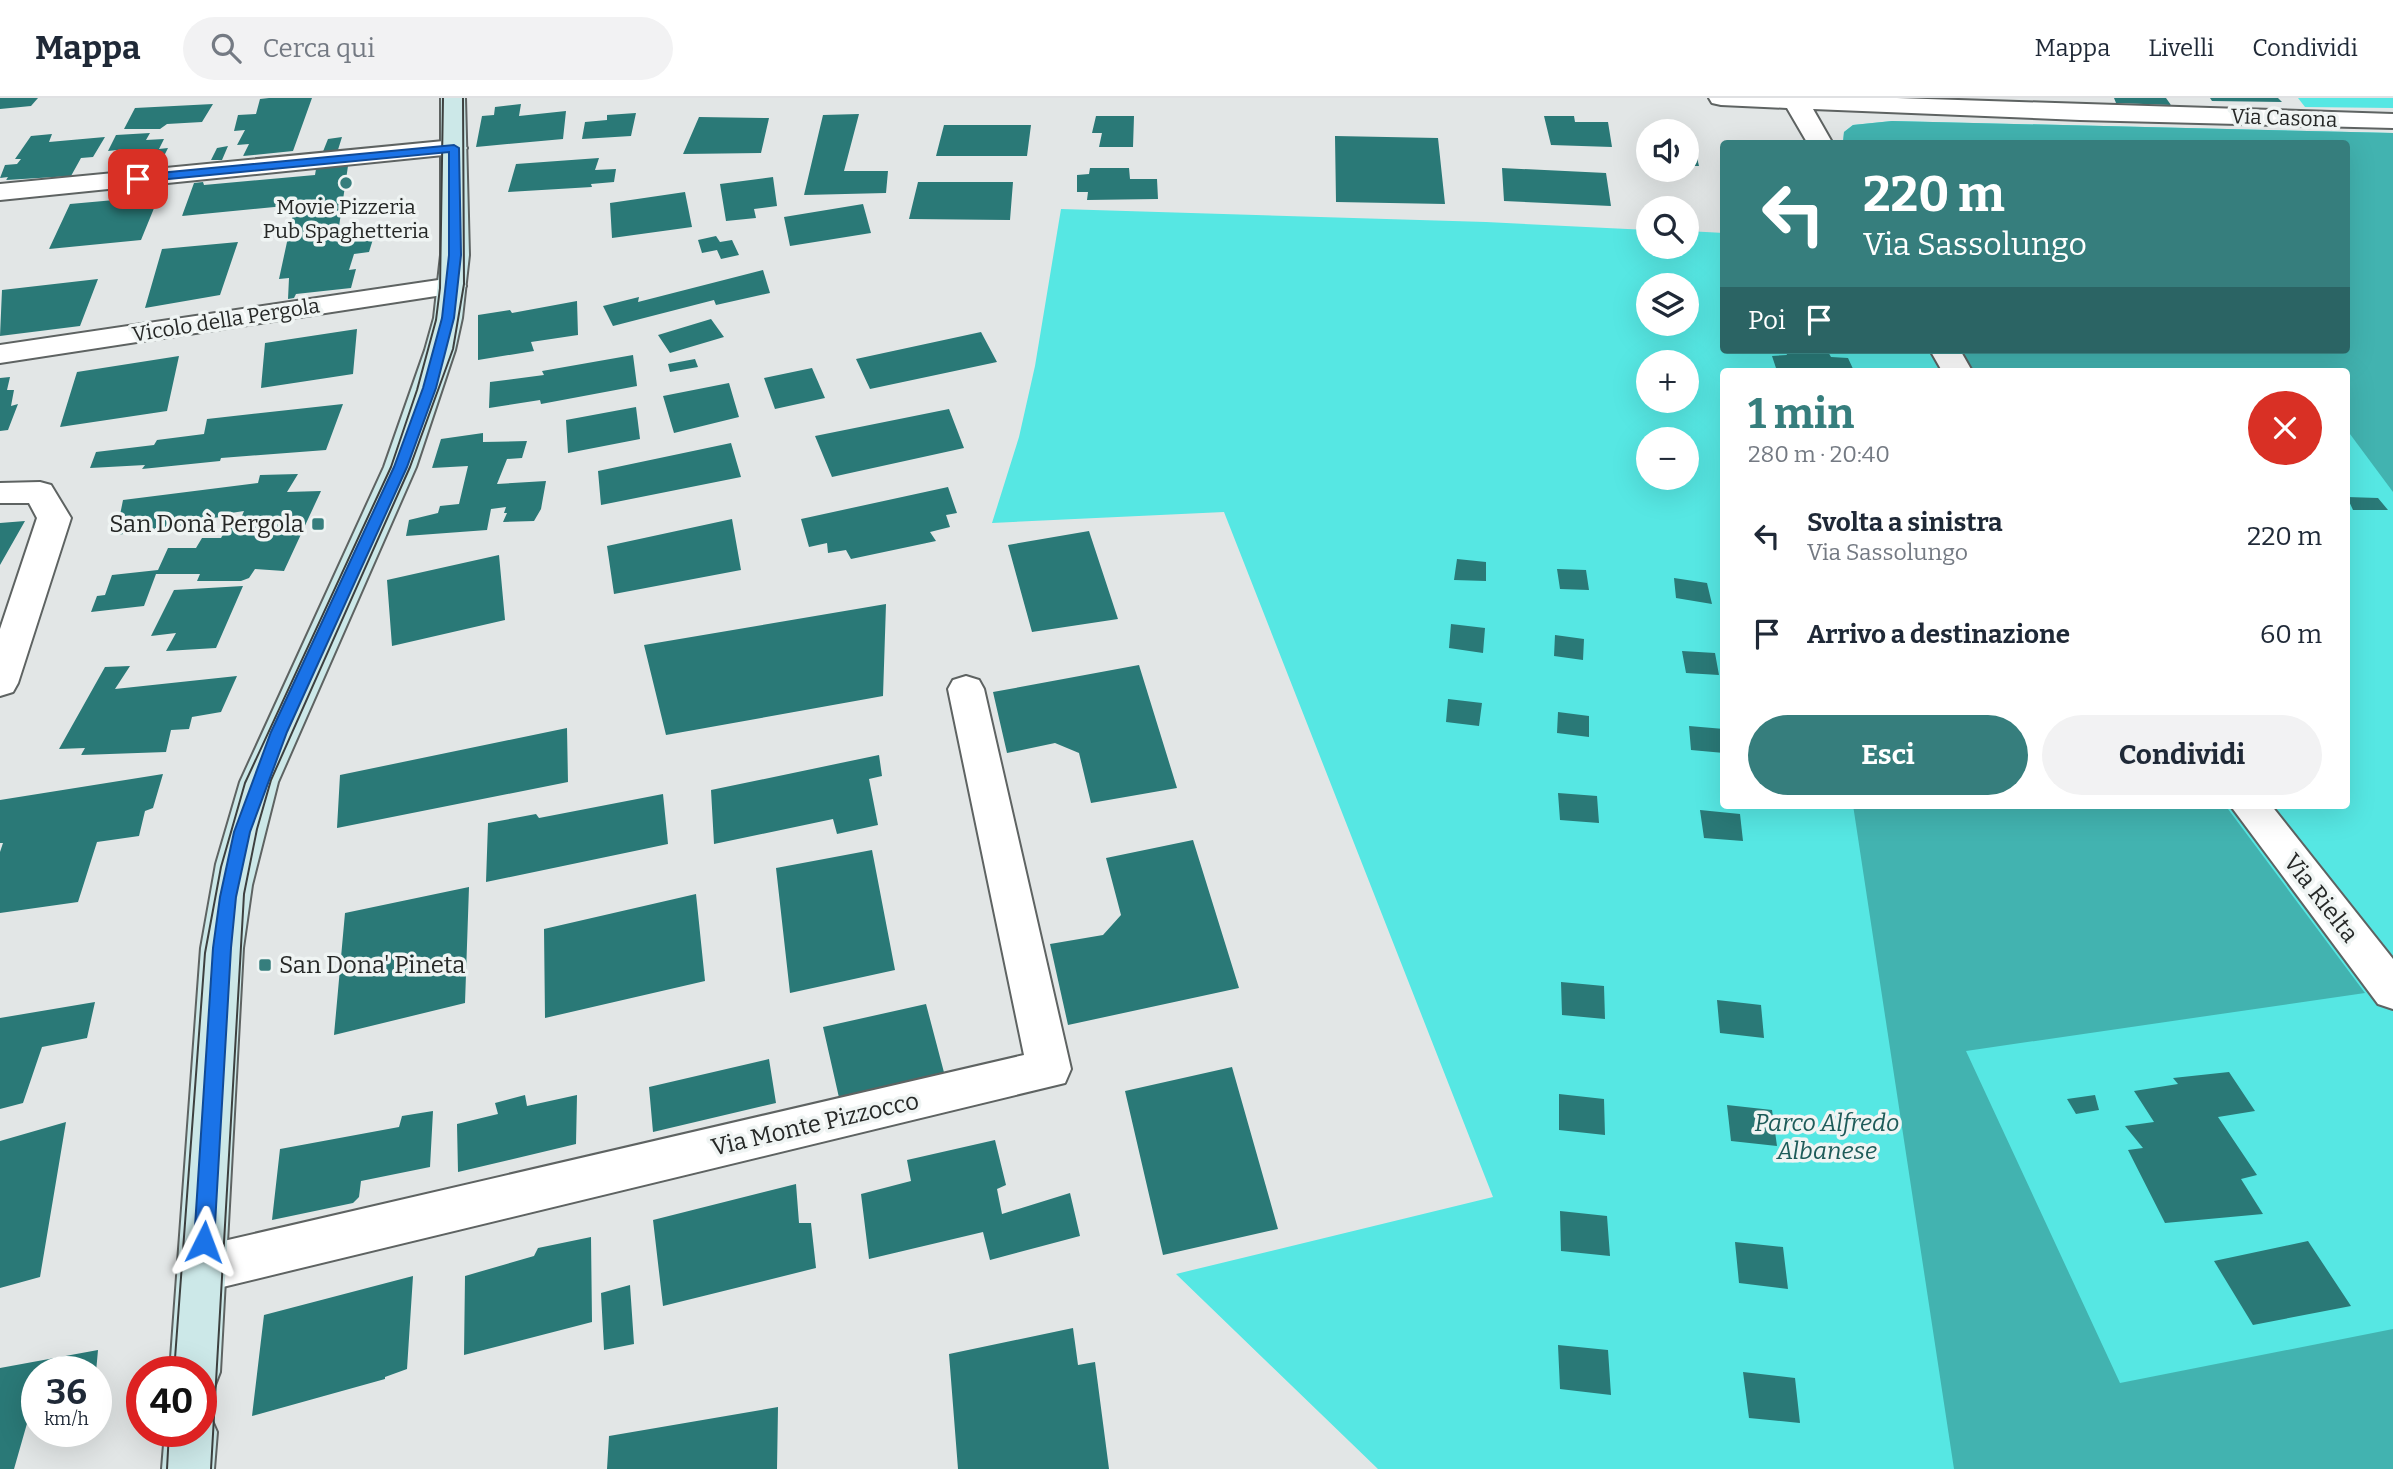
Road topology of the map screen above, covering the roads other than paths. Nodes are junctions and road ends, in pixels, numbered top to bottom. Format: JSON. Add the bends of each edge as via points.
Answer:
{"nodes":[{"id":1,"x":453,"y":98,"type":"edge"},
{"id":2,"x":1721,"y":98,"type":"edge"},
{"id":3,"x":1796,"y":102,"type":"junction"},
{"id":4,"x":2075,"y":106,"type":"edge"},
{"id":5,"x":2208,"y":107,"type":"edge"},
{"id":6,"x":2393,"y":121,"type":"edge"},
{"id":7,"x":1819,"y":140,"type":"edge"},
{"id":8,"x":454,"y":148,"type":"junction"},
{"id":9,"x":0,"y":192,"type":"edge"},
{"id":10,"x":452,"y":286,"type":"junction"},
{"id":11,"x":0,"y":354,"type":"edge"},
{"id":12,"x":0,"y":493,"type":"edge"},
{"id":13,"x":0,"y":683,"type":"edge"},
{"id":14,"x":967,"y":689,"type":"dead end"},
{"id":15,"x":2252,"y":809,"type":"edge"},
{"id":16,"x":2393,"y":990,"type":"edge"},
{"id":17,"x":202,"y":1269,"type":"junction"},
{"id":18,"x":196,"y":1356,"type":"edge"},
{"id":19,"x":190,"y":1447,"type":"edge"},
{"id":20,"x":188,"y":1469,"type":"edge"}],
"edges":[{"from":1,"to":8,"type":"street"},
{"from":2,"to":3,"type":"street"},
{"from":3,"to":4,"type":"street","name":"Via Casona"},
{"from":3,"to":7,"type":"street"},
{"from":4,"to":5,"type":"street","name":"Via Casona"},
{"from":5,"to":6,"type":"street","name":"Via Casona"},
{"from":8,"to":9,"type":"street"},
{"from":8,"to":10,"type":"street"},
{"from":10,"to":11,"type":"street","name":"Vicolo della Pergola"},
{"from":10,"to":17,"type":"street","via":[[440,350],[413,435],[279,732],[242,832],[222,948]]},
{"from":12,"to":13,"type":"street","via":[[40,492],[54,518]]},
{"from":14,"to":17,"type":"street","name":"Via Monte Pizzocco","via":[[1049,1069]]},
{"from":15,"to":16,"type":"street","name":"Via Rielta"},
{"from":17,"to":18,"type":"street"},
{"from":19,"to":20,"type":"street"}]}
